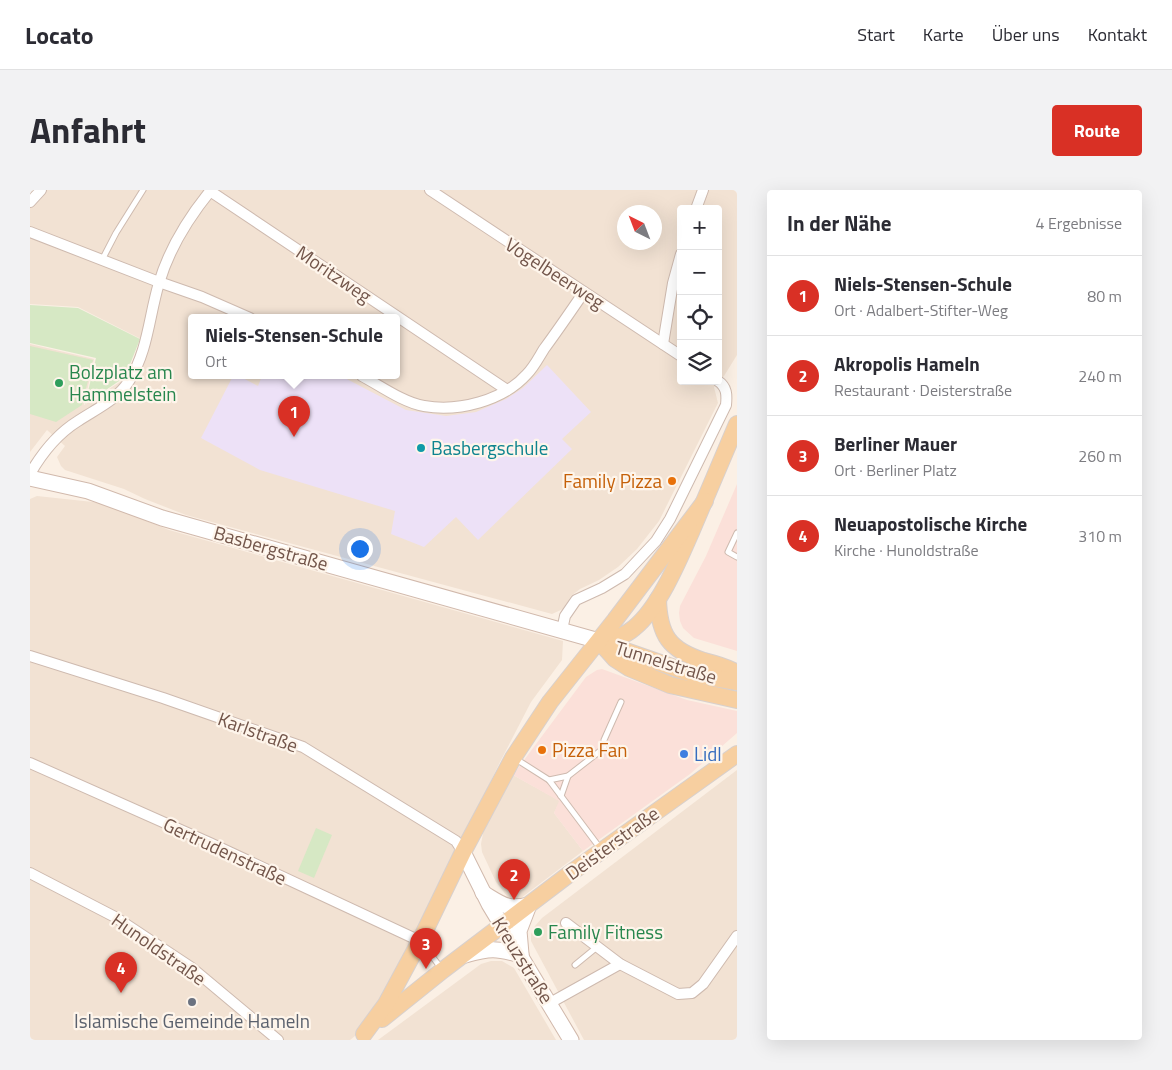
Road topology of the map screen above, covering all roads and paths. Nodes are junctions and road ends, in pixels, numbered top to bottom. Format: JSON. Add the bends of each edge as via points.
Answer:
{"nodes":[{"id":1,"x":41,"y":190,"type":"edge"},
{"id":2,"x":143,"y":190,"type":"edge"},
{"id":3,"x":430,"y":190,"type":"edge"},
{"id":4,"x":703,"y":190,"type":"edge"},
{"id":5,"x":211,"y":191,"type":"edge"},
{"id":6,"x":30,"y":202,"type":"edge"},
{"id":7,"x":697,"y":205,"type":"edge"},
{"id":8,"x":30,"y":232,"type":"edge"},
{"id":9,"x":102,"y":260,"type":"junction"},
{"id":10,"x":677,"y":268,"type":"edge"},
{"id":11,"x":159,"y":282,"type":"junction"},
{"id":12,"x":584,"y":292,"type":"junction"},
{"id":13,"x":241,"y":314,"type":"edge"},
{"id":14,"x":394,"y":314,"type":"edge"},
{"id":15,"x":400,"y":318,"type":"edge"},
{"id":16,"x":663,"y":344,"type":"junction"},
{"id":17,"x":677,"y":353,"type":"edge"},
{"id":18,"x":368,"y":379,"type":"edge"},
{"id":19,"x":722,"y":385,"type":"edge"},
{"id":20,"x":507,"y":390,"type":"junction"},
{"id":21,"x":737,"y":424,"type":"edge"},
{"id":22,"x":30,"y":476,"type":"edge"},
{"id":23,"x":705,"y":501,"type":"junction"},
{"id":24,"x":737,"y":533,"type":"edge"},
{"id":25,"x":737,"y":556,"type":"edge"},
{"id":26,"x":658,"y":599,"type":"junction"},
{"id":27,"x":562,"y":630,"type":"junction"},
{"id":28,"x":599,"y":641,"type":"junction"},
{"id":29,"x":30,"y":656,"type":"edge"},
{"id":30,"x":737,"y":673,"type":"edge"},
{"id":31,"x":737,"y":682,"type":"edge"},
{"id":32,"x":737,"y":700,"type":"edge"},
{"id":33,"x":621,"y":702,"type":"dead end"},
{"id":34,"x":737,"y":748,"type":"edge"},
{"id":35,"x":737,"y":754,"type":"edge"},
{"id":36,"x":513,"y":758,"type":"junction"},
{"id":37,"x":30,"y":763,"type":"edge"},
{"id":38,"x":723,"y":763,"type":"junction"},
{"id":39,"x":568,"y":776,"type":"junction"},
{"id":40,"x":549,"y":780,"type":"junction"},
{"id":41,"x":561,"y":796,"type":"junction"},
{"id":42,"x":602,"y":850,"type":"junction"},
{"id":43,"x":463,"y":852,"type":"junction"},
{"id":44,"x":30,"y":873,"type":"edge"},
{"id":45,"x":482,"y":892,"type":"junction"},
{"id":46,"x":529,"y":904,"type":"junction"},
{"id":47,"x":566,"y":923,"type":"dead end"},
{"id":48,"x":502,"y":925,"type":"junction"},
{"id":49,"x":737,"y":936,"type":"edge"},
{"id":50,"x":420,"y":941,"type":"junction"},
{"id":51,"x":598,"y":947,"type":"junction"},
{"id":52,"x":521,"y":955,"type":"junction"},
{"id":53,"x":461,"y":956,"type":"junction"},
{"id":54,"x":620,"y":964,"type":"junction"},
{"id":55,"x":575,"y":965,"type":"dead end"},
{"id":56,"x":443,"y":970,"type":"junction"},
{"id":57,"x":550,"y":1003,"type":"junction"},
{"id":58,"x":360,"y":1037,"type":"edge"},
{"id":59,"x":278,"y":1040,"type":"edge"},
{"id":60,"x":571,"y":1040,"type":"edge"}],
"edges":[{"from":1,"to":6,"type":"street"},
{"from":2,"to":9,"type":"lane"},
{"from":3,"to":12,"type":"street","name":"Vogelbeerweg"},
{"from":4,"to":7,"type":"street"},
{"from":5,"to":11,"type":"street","via":[[184,229]]},
{"from":5,"to":14,"type":"street","name":"Moritzweg"},
{"from":8,"to":9,"type":"street"},
{"from":9,"to":11,"type":"street"},
{"from":10,"to":16,"type":"street"},
{"from":11,"to":13,"type":"street"},
{"from":11,"to":22,"type":"street","via":[[148,336],[129,382],[103,406],[56,437]]},
{"from":12,"to":16,"type":"street","name":"Vogelbeerweg"},
{"from":12,"to":20,"type":"street","via":[[527,375]]},
{"from":15,"to":20,"type":"street","name":"Moritzweg"},
{"from":16,"to":17,"type":"street","name":"Vogelbeerweg"},
{"from":18,"to":20,"type":"street","via":[[422,406],[465,406]]},
{"from":19,"to":27,"type":"street","via":[[728,394],[726,405],[656,541],[625,574],[571,604]]},
{"from":21,"to":23,"type":"main road"},
{"from":22,"to":27,"type":"main road","name":"Basbergstraße","via":[[88,491],[162,518]]},
{"from":23,"to":26,"type":"main road"},
{"from":23,"to":28,"type":"main road"},
{"from":24,"to":25,"type":"lane","via":[[728,552]]},
{"from":26,"to":28,"type":"main road","via":[[633,629],[617,638]]},
{"from":26,"to":30,"type":"main road","via":[[660,625],[670,643],[691,657]]},
{"from":27,"to":28,"type":"main road","name":"Basbergstraße"},
{"from":28,"to":31,"type":"main road","name":"Tunnelstraße","via":[[692,674]]},
{"from":28,"to":32,"type":"main road","name":"Tunnelstraße","via":[[615,659],[629,668],[670,685]]},
{"from":28,"to":36,"type":"main road","via":[[550,702]]},
{"from":29,"to":43,"type":"street","name":"Karlstraße","via":[[303,747],[456,841]]},
{"from":33,"to":39,"type":"lane","via":[[604,740],[604,748]]},
{"from":34,"to":38,"type":"main road","name":"Deisterstraße"},
{"from":35,"to":38,"type":"main road","name":"Deisterstraße"},
{"from":36,"to":40,"type":"lane"},
{"from":36,"to":43,"type":"main road"},
{"from":37,"to":50,"type":"street","name":"Gertrudenstraße"},
{"from":38,"to":42,"type":"main road","name":"Deisterstraße"},
{"from":39,"to":40,"type":"lane"},
{"from":39,"to":41,"type":"lane"},
{"from":40,"to":41,"type":"lane"},
{"from":41,"to":42,"type":"lane"},
{"from":42,"to":46,"type":"main road","name":"Deisterstraße"},
{"from":43,"to":45,"type":"main road","name":"Kreuzstraße"},
{"from":43,"to":50,"type":"main road"},
{"from":44,"to":59,"type":"street","name":"Hunoldstraße","via":[[115,917],[192,968]]},
{"from":45,"to":46,"type":"main road","via":[[515,908]]},
{"from":45,"to":48,"type":"main road","name":"Kreuzstraße"},
{"from":46,"to":48,"type":"main road","name":"Deisterstraße"},
{"from":46,"to":52,"type":"main road","via":[[519,931]]},
{"from":47,"to":51,"type":"street"},
{"from":48,"to":52,"type":"main road","name":"Kreuzstraße"},
{"from":48,"to":53,"type":"main road","name":"Deisterstraße"},
{"from":49,"to":54,"type":"street","via":[[703,984],[692,993],[678,994]]},
{"from":50,"to":56,"type":"lane"},
{"from":50,"to":58,"type":"main road","via":[[386,1004]]},
{"from":51,"to":54,"type":"street"},
{"from":51,"to":55,"type":"lane"},
{"from":52,"to":53,"type":"main road","via":[[485,949]]},
{"from":52,"to":57,"type":"main road","name":"Kreuzstraße"},
{"from":53,"to":56,"type":"main road","name":"Deisterstraße"},
{"from":54,"to":57,"type":"street"},
{"from":56,"to":58,"type":"main road","name":"Deisterstraße"},
{"from":57,"to":60,"type":"main road","name":"Kreuzstraße"}]}
